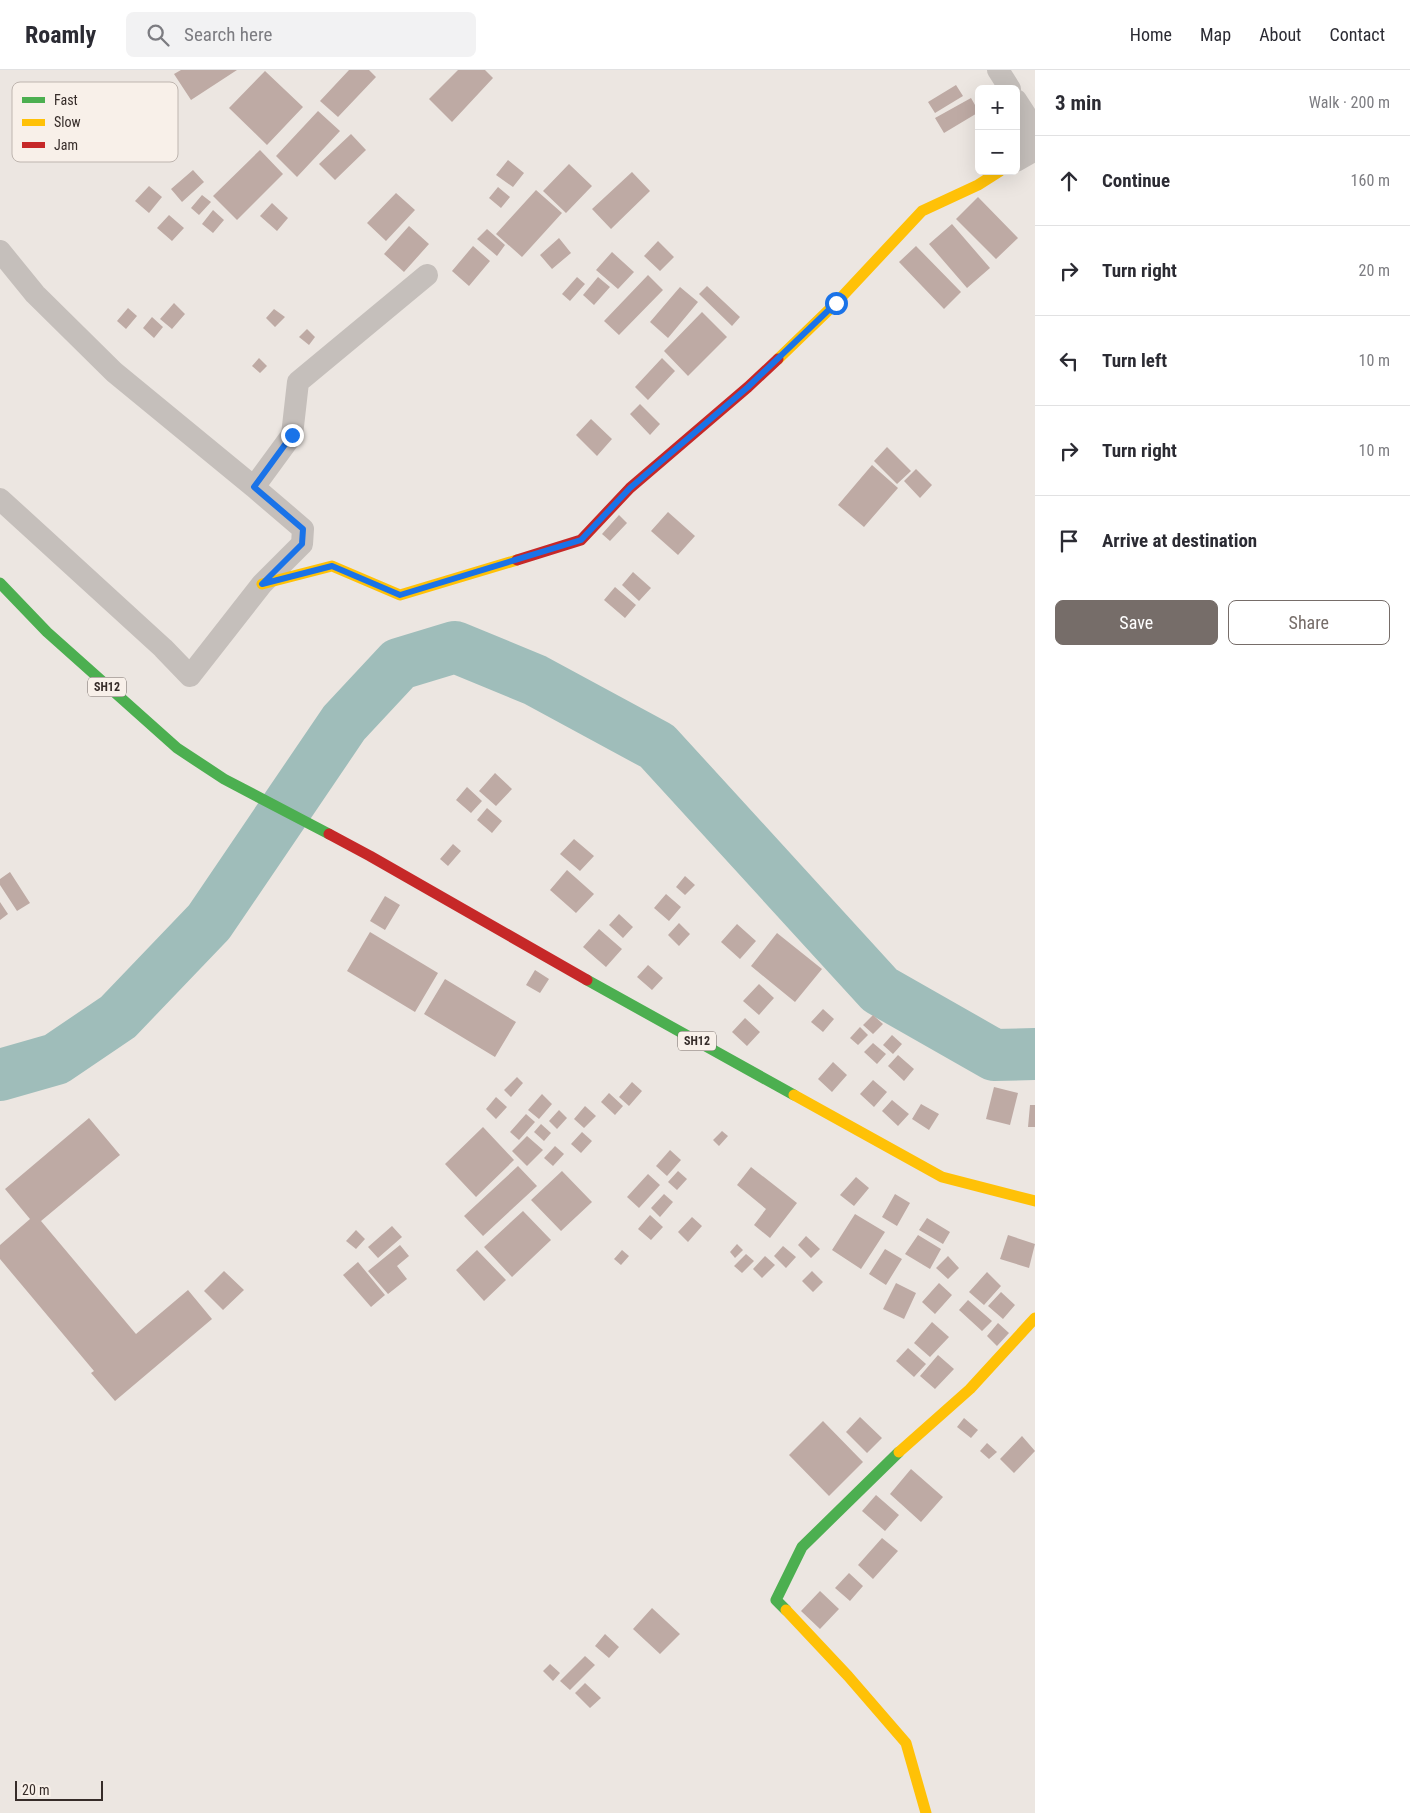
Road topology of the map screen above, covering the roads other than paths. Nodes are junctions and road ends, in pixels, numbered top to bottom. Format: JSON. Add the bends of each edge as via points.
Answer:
{"nodes":[{"id":1,"x":998,"y":70,"type":"edge"},
{"id":2,"x":1007,"y":85,"type":"edge"},
{"id":3,"x":1020,"y":106,"type":"edge"},
{"id":4,"x":1020,"y":159,"type":"edge"},
{"id":5,"x":993,"y":175,"type":"edge"},
{"id":6,"x":0,"y":251,"type":"edge"},
{"id":7,"x":427,"y":275,"type":"dead end"},
{"id":8,"x":254,"y":487,"type":"junction"},
{"id":9,"x":0,"y":499,"type":"edge"},
{"id":10,"x":0,"y":584,"type":"edge"},
{"id":11,"x":262,"y":584,"type":"junction"},
{"id":12,"x":1035,"y":1202,"type":"edge"},
{"id":13,"x":1035,"y":1318,"type":"edge"},
{"id":14,"x":926,"y":1813,"type":"edge"}],
"edges":[{"from":1,"to":2,"type":"street"},
{"from":3,"to":4,"type":"street","via":[[1029,120],[1030,153]]},
{"from":5,"to":11,"type":"street","via":[[922,211],[836,303],[748,387],[630,488],[581,540],[400,595],[332,566]]},
{"from":6,"to":8,"type":"street","via":[[35,294],[114,372]]},
{"from":7,"to":8,"type":"street","via":[[298,382],[292,435]]},
{"from":8,"to":11,"type":"street","via":[[303,529],[302,544]]},
{"from":9,"to":11,"type":"street","via":[[190,676]]},
{"from":10,"to":12,"type":"street","number":"SH12","via":[[47,632],[176,748],[224,778],[370,856],[523,945],[942,1177]]},
{"from":13,"to":14,"type":"street","via":[[970,1389],[802,1547],[776,1600],[906,1743]]}]}
